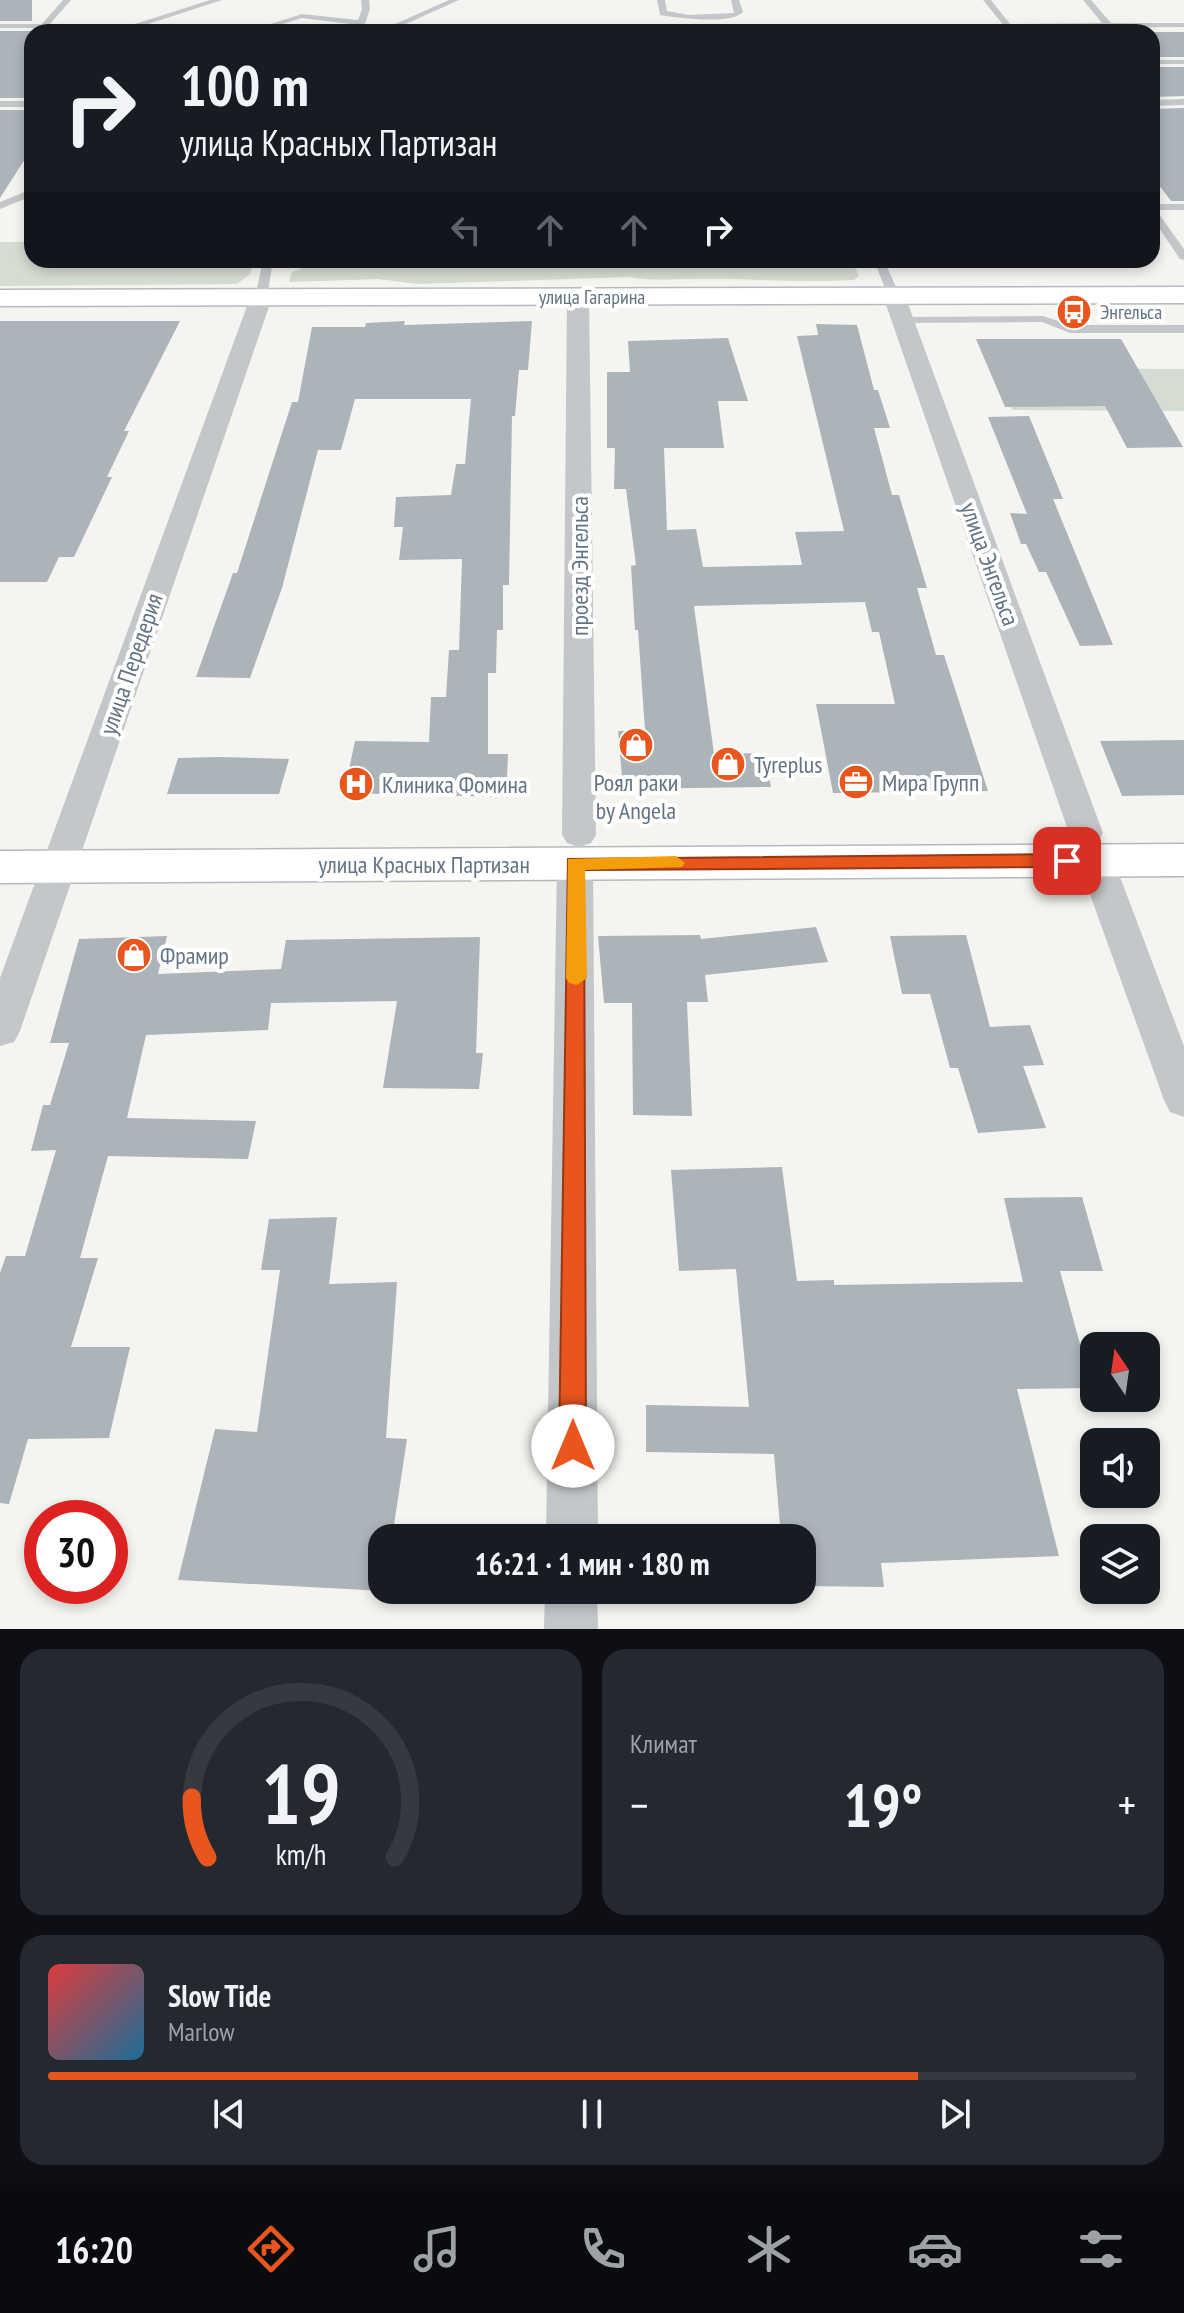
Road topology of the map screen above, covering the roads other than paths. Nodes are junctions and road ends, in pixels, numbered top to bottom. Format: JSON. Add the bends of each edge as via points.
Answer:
{"nodes":[{"id":1,"x":67,"y":0,"type":"edge"},
{"id":2,"x":218,"y":0,"type":"edge"},
{"id":3,"x":365,"y":0,"type":"edge"},
{"id":4,"x":455,"y":0,"type":"edge"},
{"id":5,"x":661,"y":0,"type":"edge"},
{"id":6,"x":735,"y":0,"type":"edge"},
{"id":7,"x":987,"y":0,"type":"edge"},
{"id":8,"x":1087,"y":0,"type":"edge"},
{"id":9,"x":361,"y":23,"type":"joint"},
{"id":10,"x":46,"y":24,"type":"edge"},
{"id":11,"x":142,"y":24,"type":"edge"},
{"id":12,"x":276,"y":24,"type":"edge"},
{"id":13,"x":400,"y":24,"type":"edge"},
{"id":14,"x":1007,"y":24,"type":"edge"},
{"id":15,"x":1107,"y":24,"type":"edge"},
{"id":16,"x":1160,"y":25,"type":"edge"},
{"id":17,"x":1184,"y":25,"type":"edge"},
{"id":18,"x":0,"y":26,"type":"edge"},
{"id":19,"x":24,"y":26,"type":"edge"},
{"id":20,"x":1160,"y":62,"type":"edge"},
{"id":21,"x":1184,"y":62,"type":"edge"},
{"id":22,"x":1184,"y":102,"type":"edge"},
{"id":23,"x":1160,"y":103,"type":"edge"},
{"id":24,"x":0,"y":104,"type":"edge"},
{"id":25,"x":24,"y":104,"type":"edge"},
{"id":26,"x":24,"y":196,"type":"edge"},
{"id":27,"x":0,"y":206,"type":"edge"},
{"id":28,"x":1184,"y":207,"type":"edge"},
{"id":29,"x":1160,"y":208,"type":"edge"},
{"id":30,"x":1160,"y":222,"type":"edge"},
{"id":31,"x":1160,"y":240,"type":"edge"},
{"id":32,"x":1171,"y":240,"type":"junction"},
{"id":33,"x":1184,"y":257,"type":"edge"},
{"id":34,"x":267,"y":268,"type":"edge"},
{"id":35,"x":882,"y":268,"type":"edge"},
{"id":36,"x":1184,"y":295,"type":"edge"},
{"id":37,"x":578,"y":297,"type":"junction"},
{"id":38,"x":0,"y":298,"type":"edge"},
{"id":39,"x":261,"y":298,"type":"junction"},
{"id":40,"x":898,"y":308,"type":"junction"},
{"id":41,"x":1184,"y":329,"type":"edge"},
{"id":42,"x":1184,"y":832,"type":"edge"},
{"id":43,"x":0,"y":837,"type":"edge"},
{"id":44,"x":1091,"y":847,"type":"junction"},
{"id":45,"x":577,"y":849,"type":"junction"},
{"id":46,"x":65,"y":852,"type":"junction"},
{"id":47,"x":1184,"y":860,"type":"edge"},
{"id":48,"x":0,"y":867,"type":"edge"},
{"id":49,"x":0,"y":1031,"type":"edge"},
{"id":50,"x":1184,"y":1100,"type":"edge"},
{"id":51,"x":572,"y":1524,"type":"edge"},
{"id":52,"x":571,"y":1604,"type":"edge"},
{"id":53,"x":571,"y":1629,"type":"edge"}],
"edges":[{"from":1,"to":10,"type":"lane"},
{"from":2,"to":11,"type":"lane"},
{"from":3,"to":9,"type":"lane"},
{"from":4,"to":13,"type":"lane"},
{"from":5,"to":6,"type":"lane","via":[[663,13],[700,17],[736,15]]},
{"from":7,"to":14,"type":"lane"},
{"from":8,"to":15,"type":"lane"},
{"from":9,"to":12,"type":"lane","via":[[302,16]]},
{"from":16,"to":17,"type":"lane"},
{"from":18,"to":19,"type":"lane"},
{"from":20,"to":21,"type":"lane"},
{"from":22,"to":23,"type":"lane"},
{"from":24,"to":25,"type":"lane"},
{"from":26,"to":27,"type":"lane"},
{"from":28,"to":29,"type":"lane"},
{"from":30,"to":32,"type":"lane"},
{"from":31,"to":32,"type":"lane"},
{"from":32,"to":33,"type":"lane"},
{"from":34,"to":39,"type":"lane"},
{"from":35,"to":40,"type":"lane"},
{"from":36,"to":40,"type":"main road","name":"улица Гагарина"},
{"from":37,"to":39,"type":"main road","name":"улица Гагарина"},
{"from":37,"to":40,"type":"main road","name":"улица Гагарина"},
{"from":37,"to":45,"type":"street","name":"проезд Энгельса"},
{"from":38,"to":39,"type":"main road","name":"улица Гагарина"},
{"from":39,"to":46,"type":"street","name":"улица Передерия"},
{"from":40,"to":41,"type":"lane","via":[[1043,319],[1070,329]]},
{"from":40,"to":44,"type":"street","name":"улица Энгельса"},
{"from":42,"to":44,"type":"main road","name":"улица Красных Партизан"},
{"from":43,"to":46,"type":"main road","name":"улица Красных Партизан"},
{"from":44,"to":45,"type":"main road","name":"улица Красных Партизан"},
{"from":44,"to":47,"type":"main road","name":"улица Красных Партизан"},
{"from":44,"to":50,"type":"street","name":"улица Энгельса"},
{"from":45,"to":46,"type":"main road","name":"улица Красных Партизан"},
{"from":45,"to":51,"type":"street","name":"проезд Энгельса"},
{"from":46,"to":48,"type":"main road","name":"улица Красных Партизан"},
{"from":46,"to":49,"type":"street","name":"улица Передерия"},
{"from":52,"to":53,"type":"street"}]}
